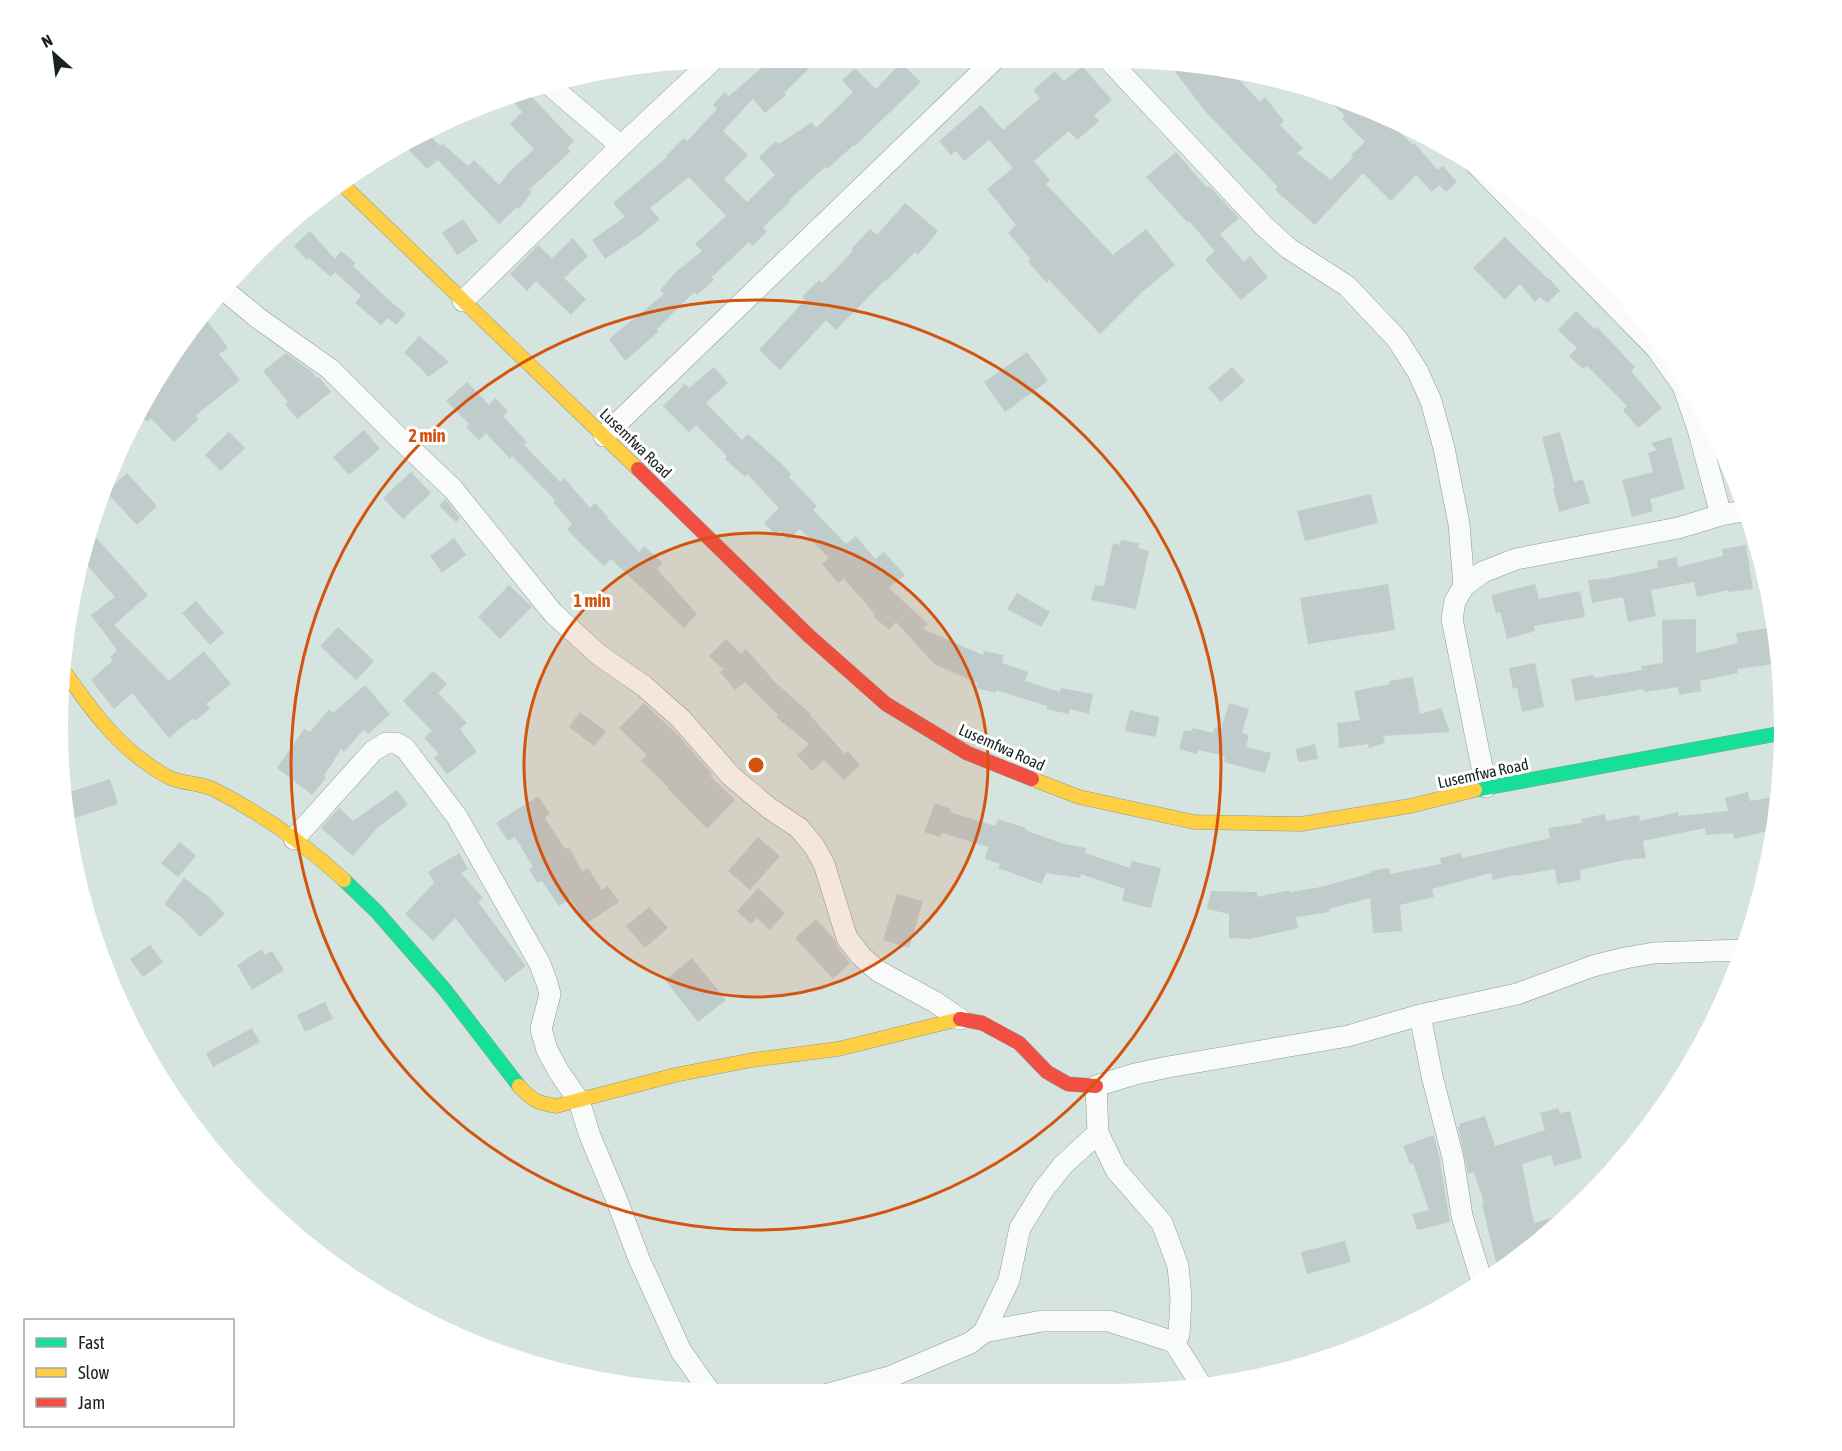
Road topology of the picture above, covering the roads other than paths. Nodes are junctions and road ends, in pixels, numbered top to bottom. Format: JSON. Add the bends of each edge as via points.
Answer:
{"nodes":[{"id":1,"x":986,"y":68,"type":"edge"},
{"id":2,"x":1116,"y":68,"type":"edge"},
{"id":3,"x":703,"y":69,"type":"edge"},
{"id":4,"x":555,"y":90,"type":"edge"},
{"id":5,"x":621,"y":146,"type":"junction"},
{"id":6,"x":346,"y":188,"type":"edge"},
{"id":7,"x":1508,"y":196,"type":"edge"},
{"id":8,"x":229,"y":295,"type":"edge"},
{"id":9,"x":463,"y":301,"type":"junction"},
{"id":10,"x":1654,"y":346,"type":"edge"},
{"id":11,"x":1688,"y":401,"type":"edge"},
{"id":12,"x":604,"y":436,"type":"junction"},
{"id":13,"x":1739,"y":512,"type":"edge"},
{"id":14,"x":1721,"y":515,"type":"junction"},
{"id":15,"x":1464,"y":586,"type":"junction"},
{"id":16,"x":69,"y":679,"type":"edge"},
{"id":17,"x":1774,"y":734,"type":"edge"},
{"id":18,"x":1486,"y":787,"type":"junction"},
{"id":19,"x":294,"y":839,"type":"junction"},
{"id":20,"x":1735,"y":950,"type":"edge"},
{"id":21,"x":1420,"y":1015,"type":"junction"},
{"id":22,"x":960,"y":1019,"type":"junction"},
{"id":23,"x":1095,"y":1086,"type":"junction"},
{"id":24,"x":579,"y":1101,"type":"junction"},
{"id":25,"x":1098,"y":1133,"type":"junction"},
{"id":26,"x":1480,"y":1274,"type":"edge"},
{"id":27,"x":984,"y":1332,"type":"junction"},
{"id":28,"x":1174,"y":1342,"type":"junction"},
{"id":29,"x":1197,"y":1378,"type":"edge"},
{"id":30,"x":704,"y":1383,"type":"edge"},
{"id":31,"x":864,"y":1384,"type":"edge"}],
"edges":[{"from":1,"to":12,"type":"street"},
{"from":2,"to":15,"type":"street","via":[[1264,226],[1288,248],[1347,286],[1397,339],[1431,401],[1444,448],[1459,524]]},
{"from":3,"to":5,"type":"street"},
{"from":4,"to":5,"type":"street"},
{"from":5,"to":9,"type":"street"},
{"from":6,"to":9,"type":"street","name":"Lusemfwa Road"},
{"from":7,"to":10,"type":"street"},
{"from":8,"to":22,"type":"street","via":[[330,369],[453,489],[553,613],[599,655],[644,686],[681,719],[731,776],[799,828],[824,864],[847,938],[861,956],[878,971]]},
{"from":9,"to":12,"type":"street","name":"Lusemfwa Road"},
{"from":11,"to":14,"type":"street"},
{"from":12,"to":18,"type":"street","name":"Lusemfwa Road","via":[[808,635],[886,704],[967,753],[1080,797],[1194,822],[1301,824],[1410,806]]},
{"from":13,"to":14,"type":"street"},
{"from":14,"to":15,"type":"street","via":[[1678,528],[1516,559],[1483,572]]},
{"from":15,"to":18,"type":"street","via":[[1455,601],[1452,619]]},
{"from":16,"to":19,"type":"street","via":[[124,746],[150,766],[172,779],[210,788]]},
{"from":17,"to":18,"type":"street","name":"Lusemfwa Road"},
{"from":19,"to":24,"type":"street","via":[[317,855],[377,912],[531,1099],[556,1106]]},
{"from":19,"to":24,"type":"street","via":[[373,751],[386,743],[405,748],[457,817],[540,964],[550,994],[541,1029],[547,1050]]},
{"from":20,"to":21,"type":"street","via":[[1625,958],[1517,994]]},
{"from":21,"to":23,"type":"street","via":[[1348,1036],[1168,1067]]},
{"from":21,"to":26,"type":"street","via":[[1453,1158],[1462,1216]]},
{"from":22,"to":23,"type":"street","via":[[982,1023],[1019,1043],[1047,1072],[1068,1084]]},
{"from":22,"to":24,"type":"street","via":[[838,1049],[675,1075]]},
{"from":23,"to":25,"type":"street"},
{"from":24,"to":30,"type":"street","via":[[639,1259],[681,1351]]},
{"from":25,"to":27,"type":"street","via":[[1063,1165],[1020,1228],[1009,1280]]},
{"from":25,"to":28,"type":"street","via":[[1116,1170],[1162,1223],[1178,1266],[1181,1298],[1179,1335]]},
{"from":27,"to":28,"type":"street","via":[[1042,1321],[1109,1321]]},
{"from":27,"to":31,"type":"street","via":[[970,1343]]},
{"from":28,"to":29,"type":"street"}]}
